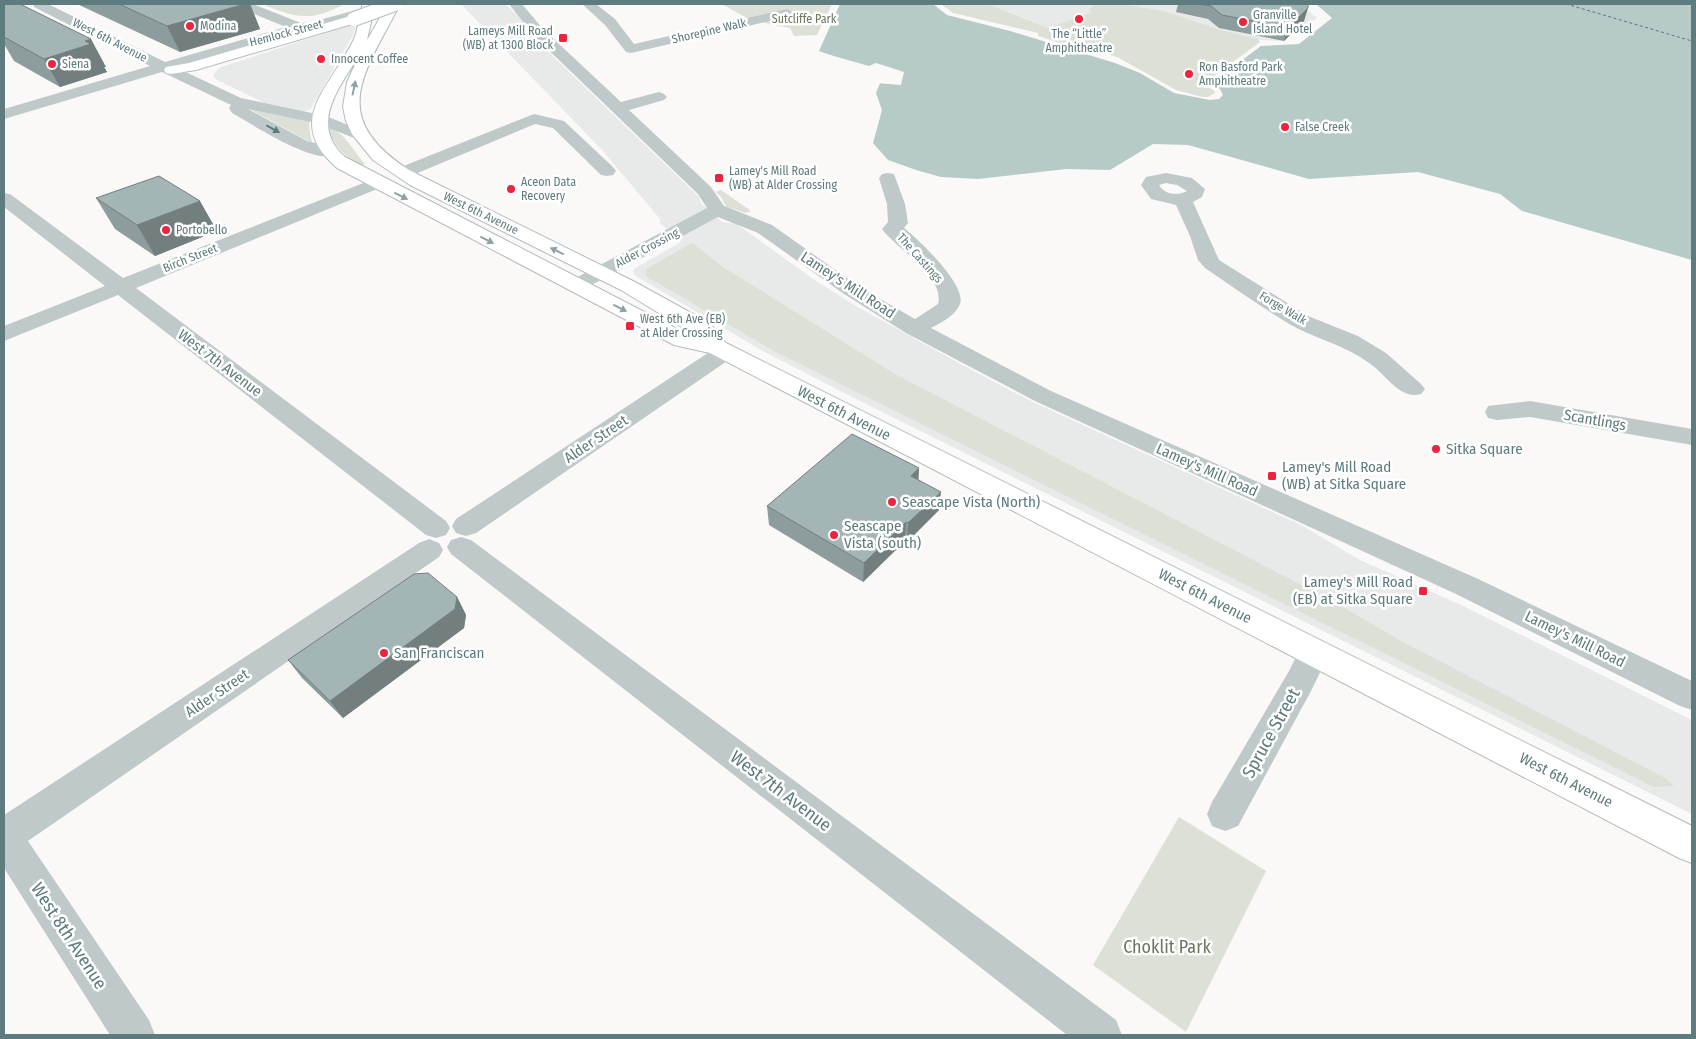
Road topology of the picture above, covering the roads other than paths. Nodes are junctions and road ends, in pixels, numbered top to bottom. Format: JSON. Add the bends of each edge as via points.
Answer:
{"nodes":[{"id":1,"x":39,"y":4,"type":"edge"},
{"id":2,"x":242,"y":4,"type":"edge"},
{"id":3,"x":350,"y":4,"type":"edge"},
{"id":4,"x":393,"y":4,"type":"edge"},
{"id":5,"x":514,"y":4,"type":"edge"},
{"id":6,"x":590,"y":4,"type":"edge"},
{"id":7,"x":368,"y":7,"type":"edge"},
{"id":8,"x":787,"y":13,"type":"dead end"},
{"id":9,"x":299,"y":27,"type":"junction"},
{"id":10,"x":241,"y":52,"type":"junction"},
{"id":11,"x":171,"y":66,"type":"junction"},
{"id":12,"x":202,"y":85,"type":"junction"},
{"id":13,"x":660,"y":98,"type":"dead end"},
{"id":14,"x":236,"y":102,"type":"junction"},
{"id":15,"x":618,"y":108,"type":"junction"},
{"id":16,"x":4,"y":114,"type":"edge"},
{"id":17,"x":320,"y":119,"type":"junction"},
{"id":18,"x":4,"y":120,"type":"edge"},
{"id":19,"x":359,"y":136,"type":"junction"},
{"id":20,"x":330,"y":152,"type":"junction"},
{"id":21,"x":607,"y":171,"type":"dead end"},
{"id":22,"x":402,"y":174,"type":"junction"},
{"id":23,"x":688,"y":175,"type":"junction"},
{"id":24,"x":888,"y":178,"type":"dead end"},
{"id":25,"x":376,"y":183,"type":"junction"},
{"id":26,"x":720,"y":186,"type":"dead end"},
{"id":27,"x":4,"y":198,"type":"edge"},
{"id":28,"x":1183,"y":199,"type":"dead end"},
{"id":29,"x":743,"y":202,"type":"dead end"},
{"id":30,"x":714,"y":211,"type":"junction"},
{"id":31,"x":765,"y":229,"type":"junction"},
{"id":32,"x":601,"y":273,"type":"junction"},
{"id":33,"x":120,"y":286,"type":"junction"},
{"id":34,"x":577,"y":286,"type":"junction"},
{"id":35,"x":914,"y":328,"type":"junction"},
{"id":36,"x":4,"y":334,"type":"edge"},
{"id":37,"x":721,"y":350,"type":"junction"},
{"id":38,"x":1413,"y":389,"type":"dead end"},
{"id":39,"x":1496,"y":412,"type":"dead end"},
{"id":40,"x":1692,"y":437,"type":"edge"},
{"id":41,"x":448,"y":538,"type":"junction"},
{"id":42,"x":1314,"y":652,"type":"junction"},
{"id":43,"x":1692,"y":696,"type":"edge"},
{"id":44,"x":1225,"y":814,"type":"dead end"},
{"id":45,"x":4,"y":836,"type":"edge"},
{"id":46,"x":1692,"y":845,"type":"edge"},
{"id":47,"x":134,"y":1035,"type":"edge"},
{"id":48,"x":1101,"y":1035,"type":"edge"}],
"edges":[{"from":1,"to":11,"type":"street","name":"West 6th Avenue"},
{"from":2,"to":9,"type":"street"},
{"from":3,"to":9,"type":"street","via":[[304,22]]},
{"from":4,"to":7,"type":"street","name":"Hemlock Street"},
{"from":4,"to":10,"type":"main road","bridge":true,"via":[[354,19]]},
{"from":19,"to":4,"type":"main road","one_way":true,"via":[[352,109],[352,91]]},
{"from":5,"to":15,"type":"street","via":[[538,32]]},
{"from":6,"to":8,"type":"street","name":"Shorepine Walk","via":[[610,22],[631,49]]},
{"from":7,"to":9,"type":"street","name":"Hemlock Street","via":[[313,26]]},
{"from":7,"to":17,"type":"main road","via":[[361,39],[324,105]]},
{"from":9,"to":11,"type":"street","name":"Hemlock Street"},
{"from":10,"to":11,"type":"main road","via":[[191,68]]},
{"from":10,"to":12,"type":"main road","via":[[209,73]]},
{"from":11,"to":12,"type":"street","name":"West 6th Avenue"},
{"from":11,"to":16,"type":"street","name":"Hemlock Street"},
{"from":11,"to":18,"type":"street","name":"Hemlock Street"},
{"from":12,"to":14,"type":"street","name":"West 6th Avenue"},
{"from":13,"to":15,"type":"street"},
{"from":14,"to":17,"type":"street","name":"West 6th Avenue"},
{"from":14,"to":20,"type":"street","name":"West 6th Avenue","one_way":true,"via":[[238,110],[301,145]]},
{"from":15,"to":23,"type":"street"},
{"from":17,"to":19,"type":"street","name":"West 6th Avenue"},
{"from":17,"to":20,"type":"main road","via":[[319,129]]},
{"from":19,"to":22,"type":"main road","name":"West 6th Avenue","via":[[376,156]]},
{"from":20,"to":25,"type":"main road","name":"West 6th Avenue","via":[[343,164]]},
{"from":21,"to":22,"type":"street","via":[[558,124],[534,119]]},
{"from":32,"to":22,"type":"main road","name":"West 6th Avenue","one_way":true},
{"from":23,"to":26,"type":"street"},
{"from":23,"to":30,"type":"street","via":[[705,191]]},
{"from":24,"to":35,"type":"street","name":"The Castings","via":[[898,215],[898,223],[892,229],[901,233],[950,292],[949,304],[944,310]]},
{"from":25,"to":33,"type":"street","name":"Birch Street"},
{"from":25,"to":34,"type":"main road","name":"West 6th Avenue","one_way":true},
{"from":27,"to":33,"type":"street","name":"West 7th Avenue"},
{"from":28,"to":38,"type":"street","name":"Forge Walk","via":[[1212,264],[1300,321],[1350,341],[1378,358]]},
{"from":29,"to":31,"type":"street","name":"Lamey's Mill Road","via":[[763,216]]},
{"from":30,"to":31,"type":"street","name":"Lamey's Mill Road"},
{"from":30,"to":32,"type":"street","name":"Alder Crossing"},
{"from":31,"to":35,"type":"street","name":"Lamey's Mill Road","via":[[850,290]]},
{"from":32,"to":34,"type":"street","name":"Alder Crossing"},
{"from":32,"to":37,"type":"main road","name":"West 6th Avenue","via":[[703,329]]},
{"from":33,"to":36,"type":"street","name":"Birch Street"},
{"from":33,"to":41,"type":"street","name":"West 7th Avenue"},
{"from":34,"to":37,"type":"main road","name":"West 6th Avenue","one_way":true,"via":[[682,340]]},
{"from":35,"to":43,"type":"street","name":"Lamey's Mill Road","via":[[1043,396],[1466,586]]},
{"from":37,"to":41,"type":"street","name":"Alder Street"},
{"from":37,"to":42,"type":"main road","name":"West 6th Avenue"},
{"from":39,"to":40,"type":"street","name":"Scantlings","via":[[1530,409]]},
{"from":41,"to":45,"type":"street","name":"Alder Street"},
{"from":41,"to":48,"type":"street","name":"West 7th Avenue"},
{"from":42,"to":44,"type":"street","name":"Spruce Street"},
{"from":42,"to":46,"type":"main road","name":"West 6th Avenue"},
{"from":45,"to":47,"type":"street","name":"West 8th Avenue"}]}
